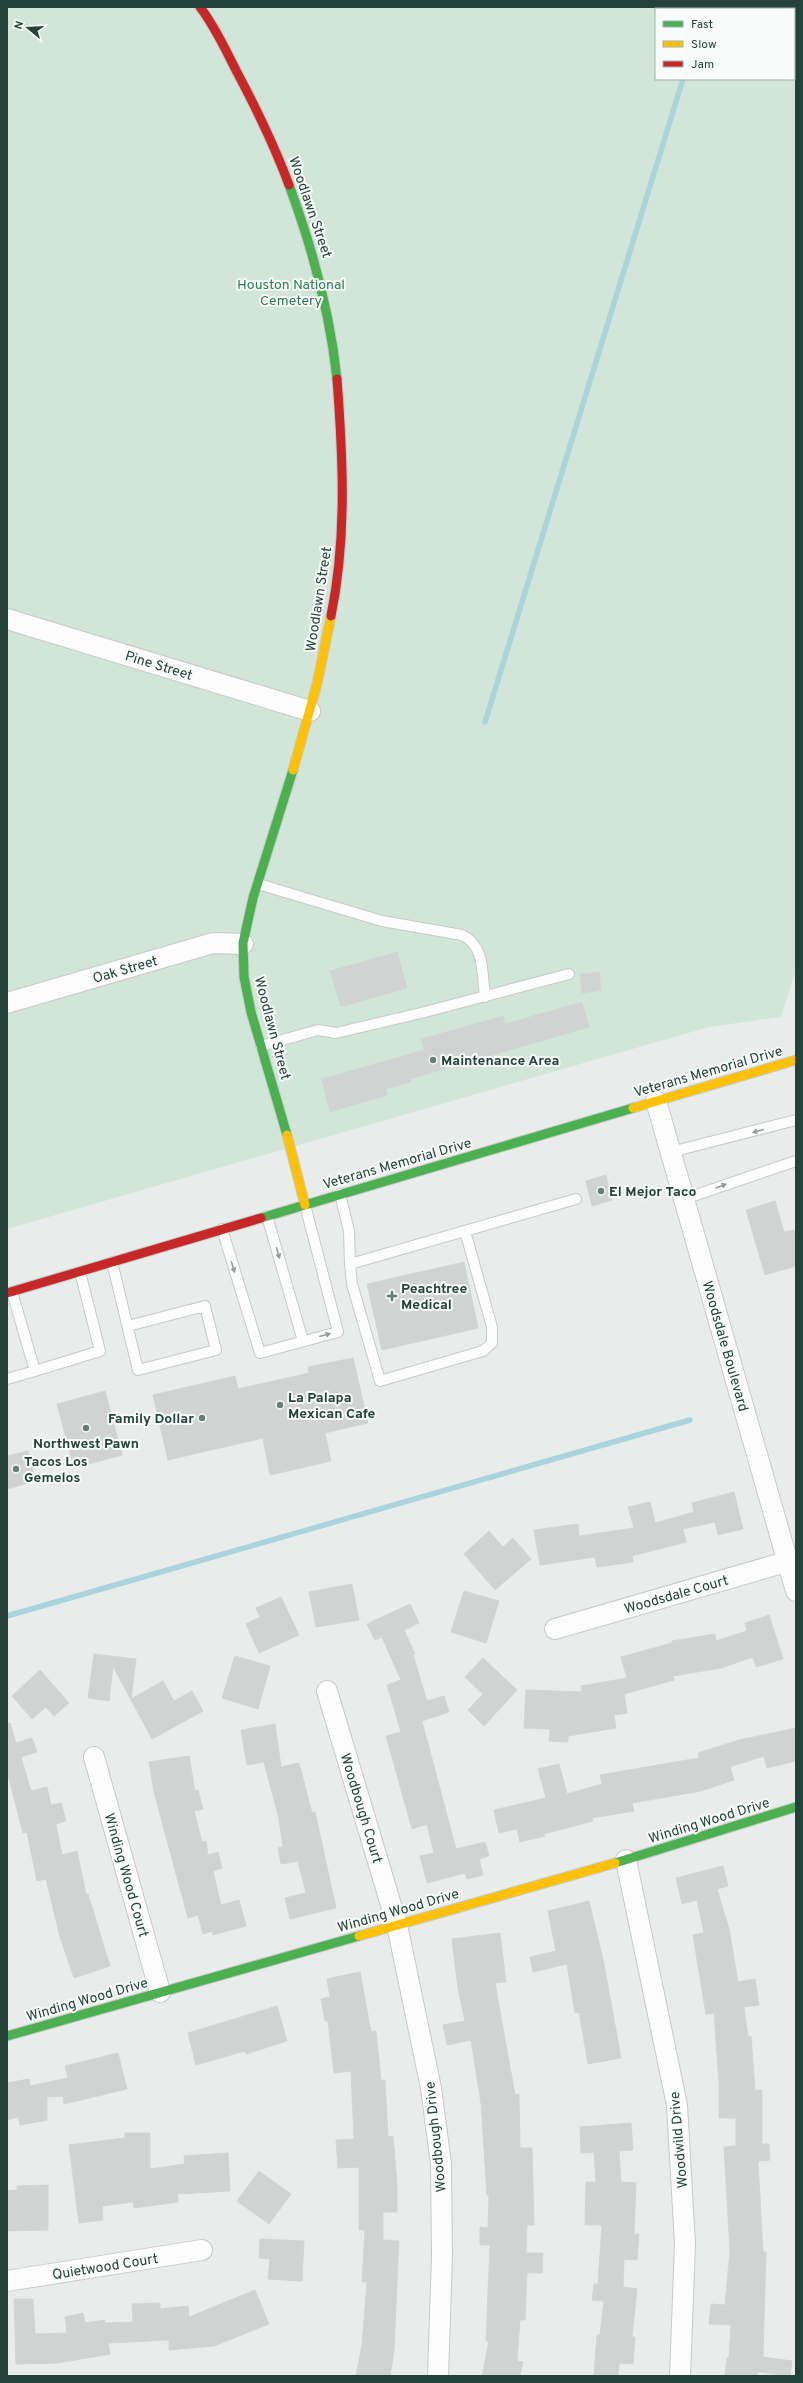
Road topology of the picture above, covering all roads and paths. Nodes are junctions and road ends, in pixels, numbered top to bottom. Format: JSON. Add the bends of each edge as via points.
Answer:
{"nodes":[{"id":1,"x":203,"y":9,"type":"edge"},
{"id":2,"x":7,"y":619,"type":"edge"},
{"id":3,"x":310,"y":711,"type":"junction"},
{"id":4,"x":258,"y":884,"type":"junction"},
{"id":5,"x":243,"y":944,"type":"junction"},
{"id":6,"x":568,"y":974,"type":"dead end"},
{"id":7,"x":485,"y":997,"type":"junction"},
{"id":8,"x":7,"y":1003,"type":"edge"},
{"id":9,"x":261,"y":1046,"type":"junction"},
{"id":10,"x":796,"y":1060,"type":"edge"},
{"id":11,"x":656,"y":1101,"type":"junction"},
{"id":12,"x":796,"y":1120,"type":"edge"},
{"id":13,"x":671,"y":1152,"type":"junction"},
{"id":14,"x":796,"y":1161,"type":"edge"},
{"id":15,"x":340,"y":1194,"type":"junction"},
{"id":16,"x":576,"y":1199,"type":"dead end"},
{"id":17,"x":684,"y":1199,"type":"junction"},
{"id":18,"x":305,"y":1205,"type":"junction"},
{"id":19,"x":267,"y":1216,"type":"junction"},
{"id":20,"x":222,"y":1229,"type":"junction"},
{"id":21,"x":465,"y":1232,"type":"junction"},
{"id":22,"x":112,"y":1262,"type":"junction"},
{"id":23,"x":350,"y":1264,"type":"junction"},
{"id":24,"x":80,"y":1272,"type":"junction"},
{"id":25,"x":10,"y":1293,"type":"edge"},
{"id":26,"x":128,"y":1326,"type":"junction"},
{"id":27,"x":303,"y":1341,"type":"junction"},
{"id":28,"x":35,"y":1371,"type":"junction"},
{"id":29,"x":7,"y":1380,"type":"edge"},
{"id":30,"x":792,"y":1560,"type":"edge"},
{"id":31,"x":796,"y":1591,"type":"edge"},
{"id":32,"x":555,"y":1629,"type":"dead end"},
{"id":33,"x":327,"y":1691,"type":"dead end"},
{"id":34,"x":94,"y":1758,"type":"dead end"},
{"id":35,"x":796,"y":1807,"type":"edge"},
{"id":36,"x":626,"y":1860,"type":"junction"},
{"id":37,"x":397,"y":1925,"type":"junction"},
{"id":38,"x":160,"y":1992,"type":"junction"},
{"id":39,"x":7,"y":2036,"type":"edge"},
{"id":40,"x":202,"y":2250,"type":"dead end"},
{"id":41,"x":7,"y":2281,"type":"edge"},
{"id":42,"x":438,"y":2376,"type":"edge"},
{"id":43,"x":680,"y":2376,"type":"edge"}],
"edges":[{"from":1,"to":3,"type":"street","name":"Woodlawn Street","via":[[258,110],[295,198],[322,292],[336,363],[343,450],[343,527],[335,598]]},
{"from":2,"to":3,"type":"street","name":"Pine Street"},
{"from":3,"to":4,"type":"street","name":"Woodlawn Street"},
{"from":4,"to":5,"type":"street","name":"Woodlawn Street"},
{"from":4,"to":7,"type":"lane","via":[[382,921],[468,938],[474,942],[479,953]]},
{"from":5,"to":8,"type":"street","name":"Oak Street","via":[[213,943]]},
{"from":5,"to":9,"type":"street","name":"Woodlawn Street","via":[[247,994]]},
{"from":6,"to":7,"type":"lane"},
{"from":7,"to":9,"type":"lane","via":[[336,1033],[318,1030]]},
{"from":9,"to":18,"type":"street","name":"Woodlawn Street"},
{"from":10,"to":11,"type":"street","name":"Veterans Memorial Drive"},
{"from":11,"to":13,"type":"street","name":"Woodsdale Boulevard"},
{"from":11,"to":15,"type":"street","name":"Veterans Memorial Drive"},
{"from":12,"to":13,"type":"lane","one_way":true},
{"from":13,"to":17,"type":"street","name":"Woodsdale Boulevard"},
{"from":17,"to":14,"type":"lane","one_way":true},
{"from":15,"to":18,"type":"street","name":"Veterans Memorial Drive"},
{"from":15,"to":23,"type":"lane","via":[[349,1231]]},
{"from":16,"to":21,"type":"lane"},
{"from":17,"to":30,"type":"street","name":"Woodsdale Boulevard"},
{"from":18,"to":19,"type":"street","name":"Veterans Memorial Drive"},
{"from":27,"to":18,"type":"lane","one_way":true,"via":[[338,1332]]},
{"from":19,"to":20,"type":"street","name":"Veterans Memorial Drive"},
{"from":19,"to":27,"type":"lane","one_way":true},
{"from":20,"to":22,"type":"street","name":"Veterans Memorial Drive"},
{"from":20,"to":27,"type":"lane","one_way":true,"via":[[260,1353]]},
{"from":21,"to":23,"type":"lane"},
{"from":21,"to":23,"type":"lane","via":[[492,1327],[492,1343],[483,1351],[380,1381],[352,1284]]},
{"from":22,"to":24,"type":"street","name":"Veterans Memorial Drive"},
{"from":22,"to":26,"type":"lane"},
{"from":24,"to":25,"type":"street","name":"Veterans Memorial Drive"},
{"from":24,"to":28,"type":"lane","via":[[100,1351]]},
{"from":25,"to":28,"type":"lane"},
{"from":26,"to":26,"type":"lane","via":[[138,1370],[216,1350],[205,1306]]},
{"from":28,"to":29,"type":"lane"},
{"from":30,"to":31,"type":"street","name":"Woodsdale Boulevard"},
{"from":30,"to":32,"type":"street","name":"Woodsdale Court"},
{"from":33,"to":37,"type":"street","name":"Woodbough Court"},
{"from":34,"to":38,"type":"street","name":"Winding Wood Court"},
{"from":35,"to":36,"type":"street","name":"Winding Wood Drive"},
{"from":36,"to":37,"type":"street","name":"Winding Wood Drive"},
{"from":36,"to":43,"type":"street","name":"Woodwild Drive","via":[[677,2105],[685,2244]]},
{"from":37,"to":38,"type":"street","name":"Winding Wood Drive"},
{"from":37,"to":42,"type":"street","name":"Woodbough Drive","via":[[431,2088],[441,2164],[442,2263]]},
{"from":38,"to":39,"type":"street","name":"Winding Wood Drive"},
{"from":40,"to":41,"type":"street","name":"Quietwood Court"}]}
